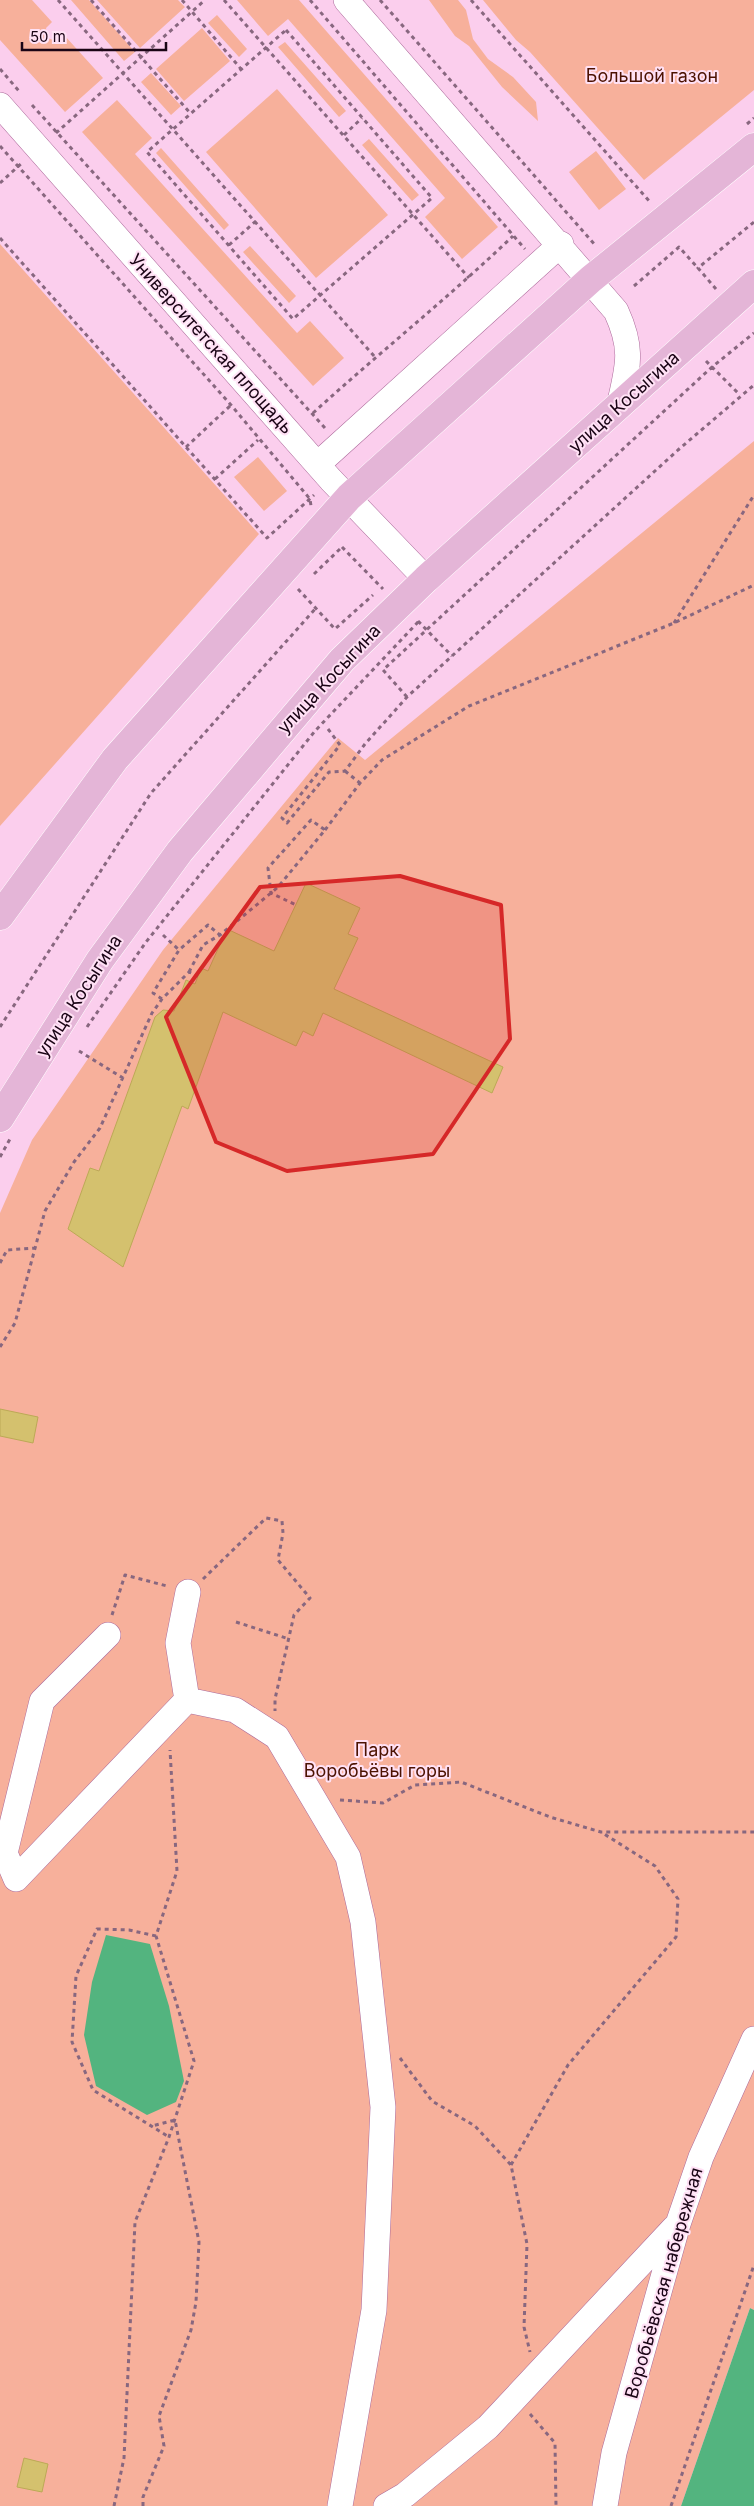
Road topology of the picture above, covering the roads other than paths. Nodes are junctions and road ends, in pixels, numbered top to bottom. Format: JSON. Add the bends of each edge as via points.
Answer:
{"nodes":[{"id":1,"x":346,"y":0,"type":"edge"},
{"id":2,"x":0,"y":105,"type":"edge"},
{"id":3,"x":754,"y":147,"type":"edge"},
{"id":4,"x":561,"y":244,"type":"junction"},
{"id":5,"x":591,"y":279,"type":"junction"},
{"id":6,"x":754,"y":284,"type":"edge"},
{"id":7,"x":619,"y":406,"type":"junction"},
{"id":8,"x":318,"y":464,"type":"junction"},
{"id":9,"x":349,"y":497,"type":"junction"},
{"id":10,"x":426,"y":579,"type":"junction"},
{"id":11,"x":0,"y":916,"type":"edge"},
{"id":12,"x":10,"y":1092,"type":"edge"},
{"id":13,"x":6,"y":1128,"type":"edge"},
{"id":14,"x":188,"y":1592,"type":"road end"},
{"id":15,"x":108,"y":1635,"type":"dead end"},
{"id":16,"x":187,"y":1700,"type":"junction"},
{"id":17,"x":754,"y":2039,"type":"edge"},
{"id":18,"x":678,"y":2224,"type":"junction"},
{"id":19,"x":340,"y":2506,"type":"edge"},
{"id":20,"x":386,"y":2506,"type":"edge"},
{"id":21,"x":605,"y":2506,"type":"edge"}],
"edges":[{"from":1,"to":4,"type":"street"},
{"from":2,"to":8,"type":"street","name":"Университетская площадь","via":[[47,140]]},
{"from":3,"to":5,"type":"main road"},
{"from":4,"to":5,"type":"street"},
{"from":4,"to":8,"type":"street"},
{"from":5,"to":7,"type":"street","via":[[616,311],[626,333],[628,362]]},
{"from":5,"to":9,"type":"main road"},
{"from":6,"to":7,"type":"main road","name":"улица Косыгина"},
{"from":7,"to":10,"type":"main road","name":"улица Косыгина"},
{"from":8,"to":9,"type":"street","name":"Университетская площадь"},
{"from":9,"to":10,"type":"street","name":"Университетская площадь"},
{"from":9,"to":11,"type":"main road","via":[[115,759]]},
{"from":10,"to":12,"type":"main road","name":"улица Косыгина","via":[[342,660],[180,851],[100,960]]},
{"from":12,"to":13,"type":"main road","name":"улица Косыгина"},
{"from":14,"to":16,"type":"street","via":[[178,1642]]},
{"from":15,"to":16,"type":"street","via":[[42,1701],[5,1853],[16,1879]]},
{"from":16,"to":19,"type":"street","via":[[235,1710],[277,1737],[348,1857],[363,1922],[383,2107],[374,2310]]},
{"from":17,"to":18,"type":"street","name":"Воробьёвская набережная","via":[[701,2158]]},
{"from":18,"to":20,"type":"street","via":[[488,2427],[405,2495]]},
{"from":18,"to":21,"type":"street","name":"Воробьёвская набережная","via":[[614,2453]]}]}
